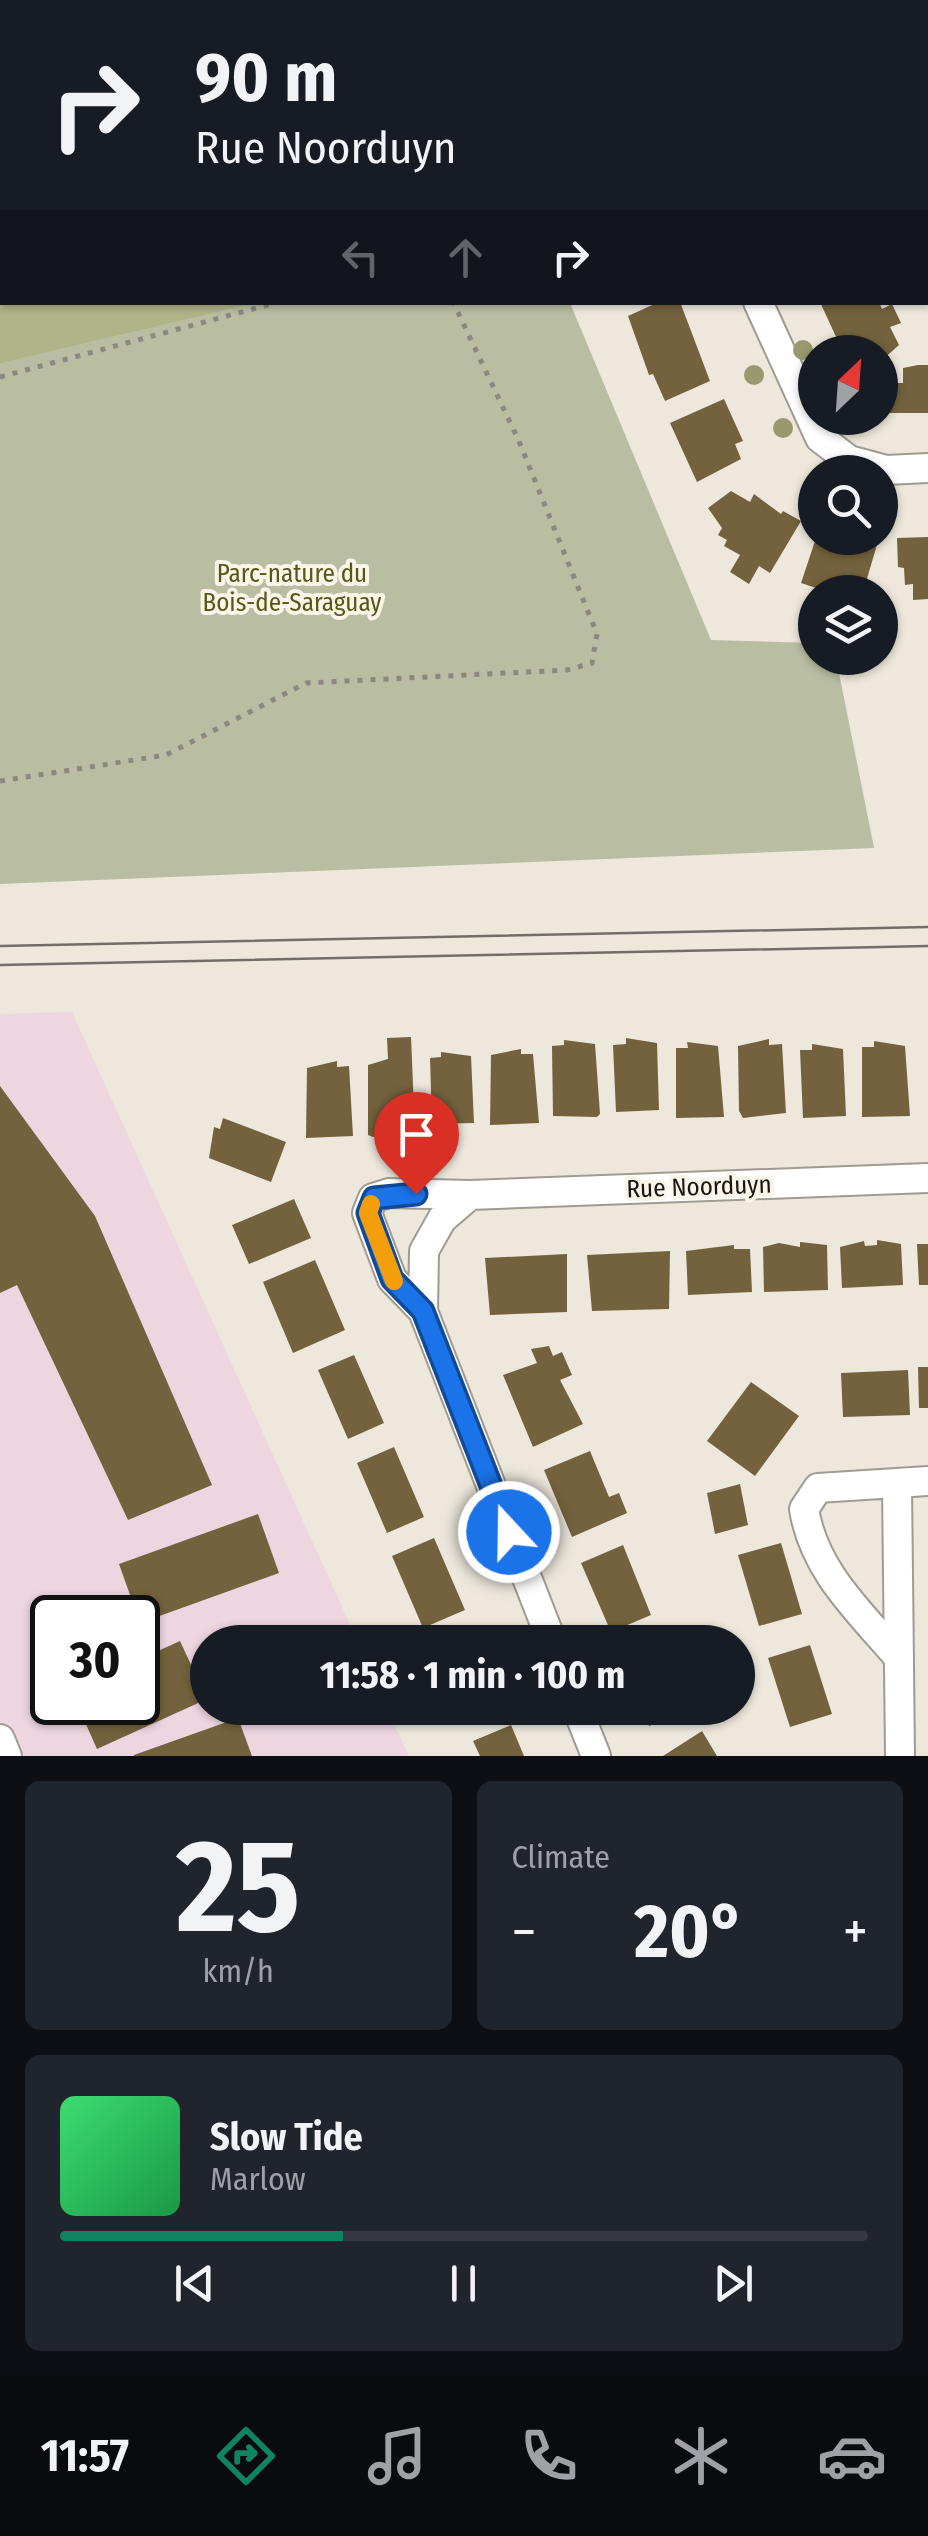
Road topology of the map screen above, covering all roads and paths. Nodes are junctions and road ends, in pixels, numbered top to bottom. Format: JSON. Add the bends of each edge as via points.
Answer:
{"nodes":[{"id":1,"x":268,"y":305,"type":"edge"},
{"id":2,"x":454,"y":305,"type":"edge"},
{"id":3,"x":759,"y":305,"type":"edge"},
{"id":4,"x":0,"y":377,"type":"edge"},
{"id":5,"x":928,"y":468,"type":"edge"},
{"id":6,"x":0,"y":781,"type":"edge"},
{"id":7,"x":928,"y":1178,"type":"edge"},
{"id":8,"x":470,"y":1195,"type":"junction"},
{"id":9,"x":423,"y":1311,"type":"junction"},
{"id":10,"x":928,"y":1481,"type":"edge"},
{"id":11,"x":897,"y":1484,"type":"junction"},
{"id":12,"x":545,"y":1625,"type":"edge"},
{"id":13,"x":900,"y":1658,"type":"junction"},
{"id":14,"x":584,"y":1725,"type":"edge"},
{"id":15,"x":0,"y":1739,"type":"edge"},
{"id":16,"x":7,"y":1756,"type":"edge"},
{"id":17,"x":596,"y":1756,"type":"edge"},
{"id":18,"x":900,"y":1756,"type":"edge"}],
"edges":[{"from":1,"to":4,"type":"path"},
{"from":2,"to":6,"type":"path","via":[[598,634],[592,663],[567,670],[306,683],[166,754]]},
{"from":3,"to":5,"type":"street","via":[[820,438],[849,460],[886,470]]},
{"from":7,"to":8,"type":"street","name":"Rue Noorduyn"},
{"from":8,"to":9,"type":"street","name":"Rue Noorduyn","via":[[442,1219],[424,1251]]},
{"from":8,"to":9,"type":"street","name":"Rue Noorduyn","via":[[374,1198],[368,1213],[392,1279]]},
{"from":9,"to":12,"type":"street","name":"Rue Noorduyn"},
{"from":10,"to":11,"type":"street"},
{"from":11,"to":13,"type":"street"},
{"from":11,"to":13,"type":"street","via":[[818,1488],[804,1508],[810,1541],[830,1578]]},
{"from":13,"to":18,"type":"street"},
{"from":14,"to":17,"type":"street"},
{"from":15,"to":16,"type":"street"}]}
